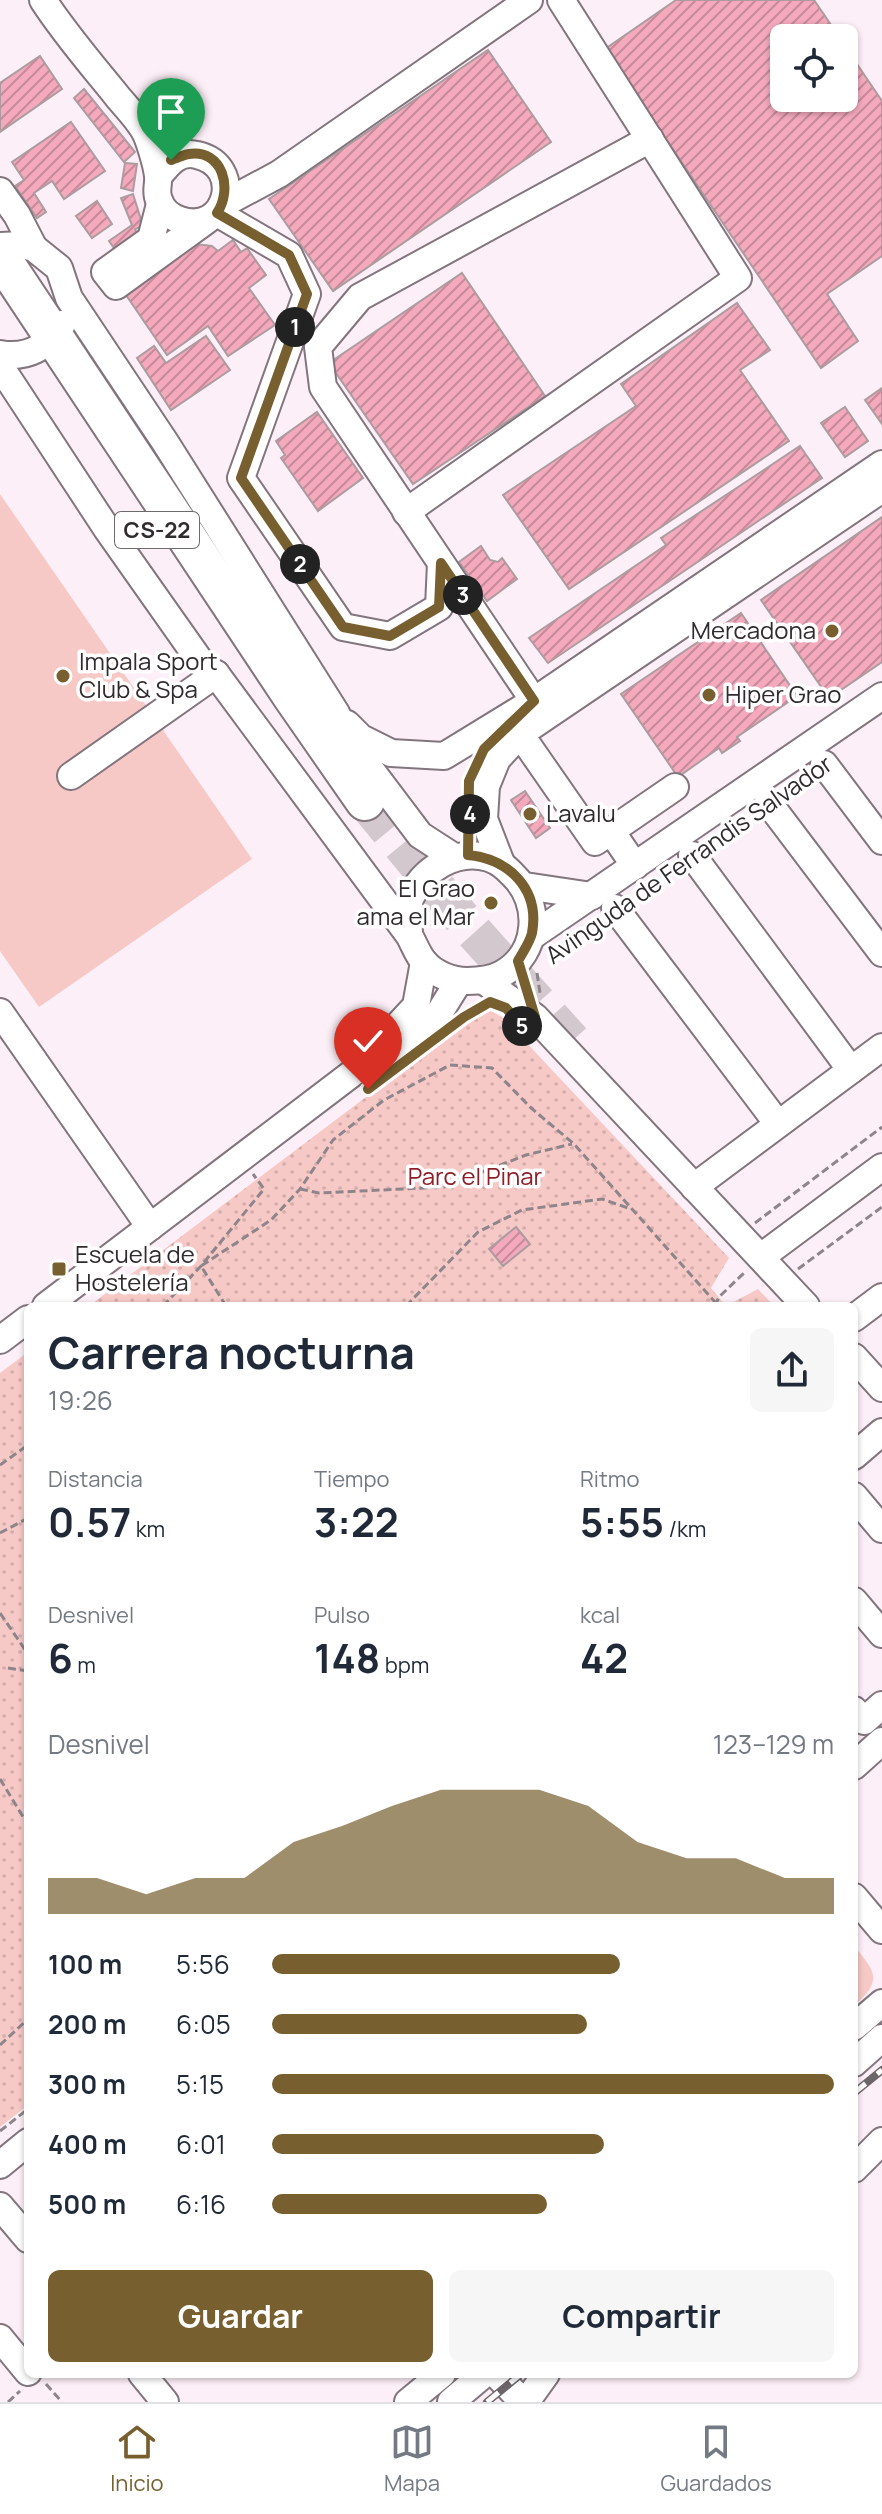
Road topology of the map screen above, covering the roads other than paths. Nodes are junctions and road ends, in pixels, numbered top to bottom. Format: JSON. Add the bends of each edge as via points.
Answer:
{"nodes":[{"id":1,"x":43,"y":0,"type":"edge"},
{"id":2,"x":529,"y":0,"type":"edge"},
{"id":3,"x":561,"y":0,"type":"edge"},
{"id":4,"x":145,"y":131,"type":"junction"},
{"id":5,"x":650,"y":139,"type":"junction"},
{"id":6,"x":191,"y":153,"type":"junction"},
{"id":7,"x":221,"y":169,"type":"junction"},
{"id":8,"x":279,"y":174,"type":"junction"},
{"id":9,"x":158,"y":177,"type":"junction"},
{"id":10,"x":0,"y":191,"type":"edge"},
{"id":11,"x":160,"y":204,"type":"junction"},
{"id":12,"x":216,"y":212,"type":"junction"},
{"id":13,"x":0,"y":219,"type":"edge"},
{"id":14,"x":14,"y":249,"type":"edge"},
{"id":15,"x":69,"y":298,"type":"junction"},
{"id":16,"x":0,"y":305,"type":"edge"},
{"id":17,"x":22,"y":352,"type":"edge"},
{"id":18,"x":882,"y":464,"type":"edge"},
{"id":19,"x":882,"y":489,"type":"edge"},
{"id":20,"x":406,"y":512,"type":"junction"},
{"id":21,"x":441,"y":563,"type":"junction"},
{"id":22,"x":216,"y":674,"type":"junction"},
{"id":23,"x":882,"y":696,"type":"edge"},
{"id":24,"x":531,"y":702,"type":"junction"},
{"id":25,"x":336,"y":713,"type":"junction"},
{"id":26,"x":520,"y":734,"type":"junction"},
{"id":27,"x":824,"y":764,"type":"dead end"},
{"id":28,"x":71,"y":776,"type":"dead end"},
{"id":29,"x":675,"y":787,"type":"dead end"},
{"id":30,"x":768,"y":802,"type":"dead end"},
{"id":31,"x":359,"y":806,"type":"tunnel mouth"},
{"id":32,"x":611,"y":831,"type":"junction"},
{"id":33,"x":882,"y":841,"type":"edge"},
{"id":34,"x":692,"y":855,"type":"dead end"},
{"id":35,"x":461,"y":856,"type":"junction"},
{"id":36,"x":501,"y":863,"type":"junction"},
{"id":37,"x":635,"y":866,"type":"junction"},
{"id":38,"x":525,"y":886,"type":"junction"},
{"id":39,"x":374,"y":887,"type":"junction"},
{"id":40,"x":409,"y":901,"type":"junction"},
{"id":41,"x":603,"y":902,"type":"junction"},
{"id":42,"x":409,"y":935,"type":"junction"},
{"id":43,"x":540,"y":945,"type":"junction"},
{"id":44,"x":882,"y":953,"type":"edge"},
{"id":45,"x":424,"y":962,"type":"junction"},
{"id":46,"x":528,"y":966,"type":"junction"},
{"id":47,"x":478,"y":988,"type":"junction"},
{"id":48,"x":0,"y":1012,"type":"edge"},
{"id":49,"x":535,"y":1017,"type":"junction"},
{"id":50,"x":882,"y":1047,"type":"edge"},
{"id":51,"x":851,"y":1070,"type":"junction"},
{"id":52,"x":354,"y":1072,"type":"junction"},
{"id":53,"x":778,"y":1124,"type":"junction"},
{"id":54,"x":882,"y":1167,"type":"edge"},
{"id":55,"x":694,"y":1187,"type":"junction"},
{"id":56,"x":150,"y":1227,"type":"junction"},
{"id":57,"x":761,"y":1257,"type":"junction"},
{"id":58,"x":882,"y":1297,"type":"edge"},
{"id":59,"x":51,"y":1302,"type":"edge"},
{"id":60,"x":802,"y":1302,"type":"edge"},
{"id":61,"x":858,"y":1315,"type":"edge"},
{"id":62,"x":24,"y":1322,"type":"edge"},
{"id":63,"x":0,"y":1340,"type":"edge"},
{"id":64,"x":858,"y":1361,"type":"edge"},
{"id":65,"x":882,"y":1388,"type":"edge"},
{"id":66,"x":882,"y":1432,"type":"edge"},
{"id":67,"x":858,"y":1453,"type":"edge"},
{"id":68,"x":858,"y":1501,"type":"edge"},
{"id":69,"x":882,"y":1529,"type":"edge"},
{"id":70,"x":858,"y":1606,"type":"edge"},
{"id":71,"x":882,"y":1634,"type":"edge"},
{"id":72,"x":882,"y":1705,"type":"edge"},
{"id":73,"x":858,"y":1714,"type":"edge"},
{"id":74,"x":882,"y":1741,"type":"edge"},
{"id":75,"x":858,"y":1762,"type":"edge"},
{"id":76,"x":858,"y":1902,"type":"edge"},
{"id":77,"x":882,"y":1930,"type":"edge"},
{"id":78,"x":882,"y":2003,"type":"edge"},
{"id":79,"x":858,"y":2024,"type":"edge"},
{"id":80,"x":882,"y":2038,"type":"edge"},
{"id":81,"x":858,"y":2059,"type":"edge"},
{"id":82,"x":882,"y":2141,"type":"edge"},
{"id":83,"x":24,"y":2145,"type":"edge"},
{"id":84,"x":0,"y":2165,"type":"edge"},
{"id":85,"x":858,"y":2165,"type":"edge"},
{"id":86,"x":0,"y":2206,"type":"edge"},
{"id":87,"x":24,"y":2234,"type":"edge"},
{"id":88,"x":0,"y":2338,"type":"edge"},
{"id":89,"x":24,"y":2364,"type":"edge"},
{"id":90,"x":145,"y":2378,"type":"edge"},
{"id":91,"x":437,"y":2378,"type":"edge"},
{"id":92,"x":479,"y":2378,"type":"edge"},
{"id":93,"x":500,"y":2378,"type":"edge"},
{"id":94,"x":543,"y":2378,"type":"edge"},
{"id":95,"x":165,"y":2402,"type":"edge"},
{"id":96,"x":408,"y":2402,"type":"edge"},
{"id":97,"x":451,"y":2402,"type":"edge"},
{"id":98,"x":524,"y":2402,"type":"edge"}],
"edges":[{"from":1,"to":4,"type":"street"},
{"from":2,"to":8,"type":"street"},
{"from":3,"to":5,"type":"street"},
{"from":4,"to":6,"type":"street"},
{"from":4,"to":9,"type":"street"},
{"from":5,"to":20,"type":"street","via":[[738,278]]},
{"from":5,"to":20,"type":"street","via":[[360,297],[318,347],[323,387]]},
{"from":6,"to":7,"type":"street","via":[[208,157]]},
{"from":6,"to":9,"type":"street","via":[[171,160]]},
{"from":7,"to":8,"type":"street"},
{"from":7,"to":12,"type":"street","via":[[227,186]]},
{"from":8,"to":12,"type":"street"},
{"from":9,"to":11,"type":"street"},
{"from":10,"to":14,"type":"street","via":[[17,215]]},
{"from":11,"to":12,"type":"street","via":[[172,218],[189,223]]},
{"from":11,"to":12,"type":"street","via":[[151,239],[105,272],[116,286]]},
{"from":12,"to":21,"type":"street","via":[[289,255],[307,294],[241,478],[343,627],[390,636],[439,607]]},
{"from":13,"to":14,"type":"street"},
{"from":14,"to":15,"type":"street","via":[[59,268]]},
{"from":14,"to":17,"type":"highway","number":"CS-22"},
{"from":15,"to":17,"type":"street","via":[[65,319]]},
{"from":15,"to":25,"type":"street"},
{"from":16,"to":17,"type":"highway","number":"CS-22"},
{"from":17,"to":22,"type":"street","via":[[116,542],[205,668]]},
{"from":17,"to":31,"type":"highway","number":"CS-22","via":[[292,696]]},
{"from":18,"to":24,"type":"street"},
{"from":19,"to":26,"type":"street"},
{"from":20,"to":21,"type":"street"},
{"from":21,"to":24,"type":"street"},
{"from":22,"to":28,"type":"street"},
{"from":22,"to":39,"type":"street"},
{"from":23,"to":37,"type":"street","name":"Avinguda de Ferrandis Salvador"},
{"from":24,"to":25,"type":"street","via":[[444,756],[391,753],[361,738]]},
{"from":24,"to":35,"type":"street","via":[[484,749],[469,781]]},
{"from":25,"to":35,"type":"street","via":[[352,745],[420,835]]},
{"from":26,"to":32,"type":"street","via":[[595,842]]},
{"from":26,"to":36,"type":"street","via":[[497,759],[486,786],[484,819]]},
{"from":27,"to":33,"type":"street"},
{"from":29,"to":32,"type":"street"},
{"from":30,"to":44,"type":"street"},
{"from":32,"to":37,"type":"street"},
{"from":34,"to":51,"type":"street"},
{"from":35,"to":36,"type":"street"},
{"from":35,"to":40,"type":"street","via":[[426,873]]},
{"from":36,"to":38,"type":"street"},
{"from":37,"to":41,"type":"street","name":"Avinguda de Ferrandis Salvador"},
{"from":38,"to":41,"type":"street","name":"Avinguda de Ferrandis Salvador"},
{"from":38,"to":43,"type":"street"},
{"from":39,"to":40,"type":"street"},
{"from":39,"to":42,"type":"street"},
{"from":40,"to":42,"type":"street"},
{"from":41,"to":43,"type":"street","name":"Avinguda de Ferrandis Salvador"},
{"from":41,"to":53,"type":"street"},
{"from":42,"to":45,"type":"street"},
{"from":43,"to":46,"type":"street"},
{"from":45,"to":47,"type":"street"},
{"from":45,"to":52,"type":"street","via":[[416,1006]]},
{"from":46,"to":47,"type":"street"},
{"from":46,"to":49,"type":"street"},
{"from":47,"to":49,"type":"street"},
{"from":47,"to":52,"type":"street"},
{"from":48,"to":56,"type":"street"},
{"from":49,"to":55,"type":"street"},
{"from":50,"to":51,"type":"street"},
{"from":51,"to":53,"type":"street"},
{"from":52,"to":56,"type":"street"},
{"from":53,"to":55,"type":"street"},
{"from":54,"to":57,"type":"street"},
{"from":55,"to":57,"type":"street"},
{"from":56,"to":59,"type":"street"},
{"from":57,"to":60,"type":"street"},
{"from":58,"to":61,"type":"street"},
{"from":62,"to":63,"type":"street"},
{"from":64,"to":65,"type":"street"},
{"from":66,"to":67,"type":"street"},
{"from":68,"to":69,"type":"street"},
{"from":70,"to":71,"type":"street"},
{"from":72,"to":73,"type":"street","via":[[864,1721]]},
{"from":74,"to":75,"type":"street"},
{"from":76,"to":77,"type":"street"},
{"from":78,"to":79,"type":"street"},
{"from":80,"to":81,"type":"street"},
{"from":82,"to":85,"type":"street"},
{"from":83,"to":84,"type":"street"},
{"from":86,"to":87,"type":"street"},
{"from":88,"to":89,"type":"street"},
{"from":90,"to":95,"type":"street"},
{"from":91,"to":96,"type":"street"},
{"from":92,"to":97,"type":"street"},
{"from":93,"to":98,"type":"street"},
{"from":94,"to":98,"type":"street"}]}
